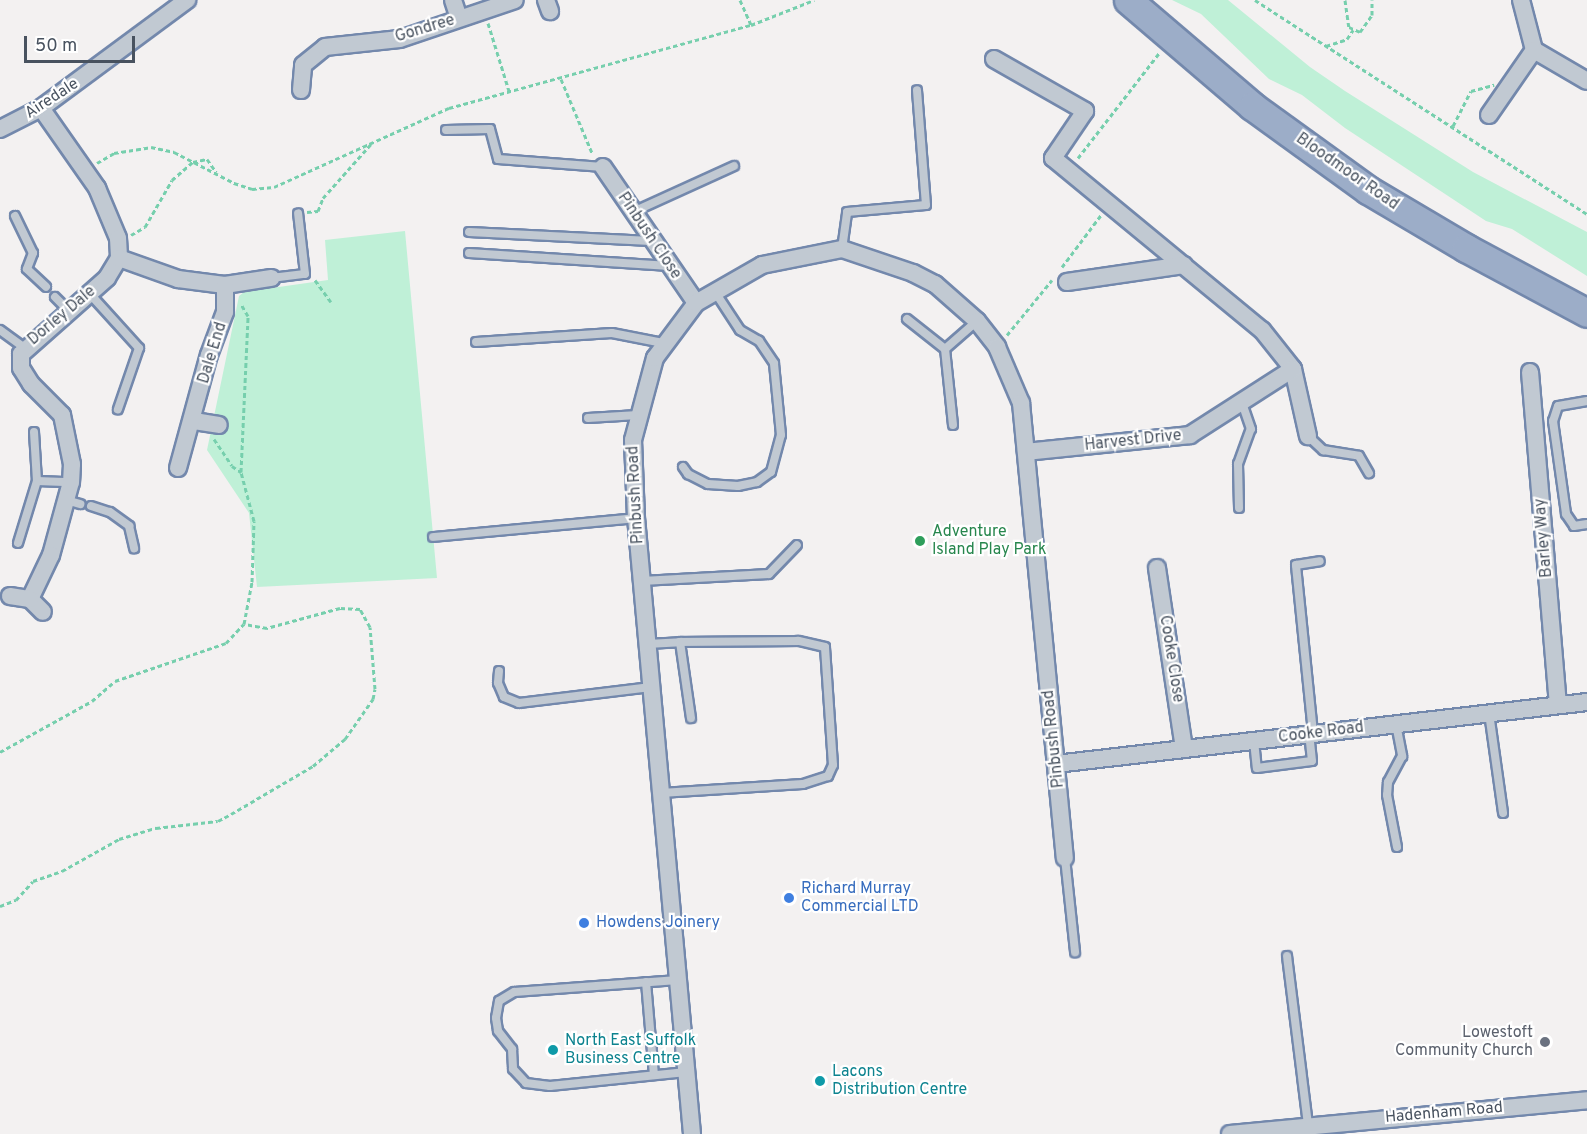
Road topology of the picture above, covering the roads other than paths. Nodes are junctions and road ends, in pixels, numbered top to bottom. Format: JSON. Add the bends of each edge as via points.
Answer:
{"nodes":[{"id":1,"x":187,"y":0,"type":"edge"},
{"id":2,"x":453,"y":0,"type":"edge"},
{"id":3,"x":515,"y":0,"type":"edge"},
{"id":4,"x":1128,"y":0,"type":"edge"},
{"id":5,"x":1521,"y":0,"type":"edge"},
{"id":6,"x":459,"y":18,"type":"junction"},
{"id":7,"x":1534,"y":50,"type":"junction"},
{"id":8,"x":994,"y":60,"type":"dead end"},
{"id":9,"x":1587,"y":81,"type":"edge"},
{"id":10,"x":300,"y":90,"type":"dead end"},
{"id":11,"x":917,"y":90,"type":"dead end"},
{"id":12,"x":41,"y":108,"type":"junction"},
{"id":13,"x":1489,"y":115,"type":"dead end"},
{"id":14,"x":0,"y":129,"type":"edge"},
{"id":15,"x":446,"y":130,"type":"dead end"},
{"id":16,"x":734,"y":166,"type":"dead end"},
{"id":17,"x":603,"y":167,"type":"joint"},
{"id":18,"x":298,"y":213,"type":"road end"},
{"id":19,"x":633,"y":213,"type":"junction"},
{"id":20,"x":15,"y":216,"type":"dead end"},
{"id":21,"x":469,"y":232,"type":"dead end"},
{"id":22,"x":651,"y":241,"type":"junction"},
{"id":23,"x":842,"y":249,"type":"junction"},
{"id":24,"x":469,"y":253,"type":"dead end"},
{"id":25,"x":119,"y":258,"type":"junction"},
{"id":26,"x":1184,"y":265,"type":"junction"},
{"id":27,"x":670,"y":267,"type":"junction"},
{"id":28,"x":1063,"y":277,"type":"road end"},
{"id":29,"x":271,"y":278,"type":"joint"},
{"id":30,"x":225,"y":285,"type":"junction"},
{"id":31,"x":46,"y":287,"type":"dead end"},
{"id":32,"x":715,"y":292,"type":"junction"},
{"id":33,"x":90,"y":294,"type":"junction"},
{"id":34,"x":56,"y":297,"type":"dead end"},
{"id":35,"x":696,"y":303,"type":"junction"},
{"id":36,"x":71,"y":312,"type":"junction"},
{"id":37,"x":1587,"y":313,"type":"edge"},
{"id":38,"x":907,"y":319,"type":"dead end"},
{"id":39,"x":977,"y":321,"type":"junction"},
{"id":40,"x":0,"y":330,"type":"edge"},
{"id":41,"x":476,"y":342,"type":"dead end"},
{"id":42,"x":663,"y":343,"type":"junction"},
{"id":43,"x":25,"y":348,"type":"junction"},
{"id":44,"x":945,"y":349,"type":"junction"},
{"id":45,"x":1293,"y":369,"type":"junction"},
{"id":46,"x":1530,"y":372,"type":"dead end"},
{"id":47,"x":1587,"y":401,"type":"edge"},
{"id":48,"x":1242,"y":403,"type":"junction"},
{"id":49,"x":118,"y":409,"type":"dead end"},
{"id":50,"x":638,"y":415,"type":"junction"},
{"id":51,"x":588,"y":418,"type":"dead end"},
{"id":52,"x":953,"y":425,"type":"dead end"},
{"id":53,"x":34,"y":432,"type":"dead end"},
{"id":54,"x":1308,"y":436,"type":"joint"},
{"id":55,"x":1026,"y":452,"type":"junction"},
{"id":56,"x":683,"y":467,"type":"dead end"},
{"id":57,"x":178,"y":468,"type":"dead end"},
{"id":58,"x":1369,"y":473,"type":"dead end"},
{"id":59,"x":37,"y":481,"type":"junction"},
{"id":60,"x":71,"y":482,"type":"junction"},
{"id":61,"x":91,"y":506,"type":"dead end"},
{"id":62,"x":1239,"y":508,"type":"dead end"},
{"id":63,"x":636,"y":518,"type":"junction"},
{"id":64,"x":1587,"y":524,"type":"edge"},
{"id":65,"x":433,"y":537,"type":"dead end"},
{"id":66,"x":18,"y":543,"type":"dead end"},
{"id":67,"x":797,"y":545,"type":"dead end"},
{"id":68,"x":134,"y":548,"type":"dead end"},
{"id":69,"x":1320,"y":561,"type":"dead end"},
{"id":70,"x":1157,"y":568,"type":"dead end"},
{"id":71,"x":642,"y":581,"type":"junction"},
{"id":72,"x":10,"y":596,"type":"dead end"},
{"id":73,"x":30,"y":599,"type":"junction"},
{"id":74,"x":42,"y":612,"type":"dead end"},
{"id":75,"x":680,"y":642,"type":"junction"},
{"id":76,"x":647,"y":644,"type":"junction"},
{"id":77,"x":500,"y":670,"type":"dead end"},
{"id":78,"x":651,"y":687,"type":"junction"},
{"id":79,"x":1587,"y":702,"type":"edge"},
{"id":80,"x":1558,"y":705,"type":"junction"},
{"id":81,"x":1489,"y":713,"type":"junction"},
{"id":82,"x":691,"y":718,"type":"dead end"},
{"id":83,"x":1396,"y":724,"type":"junction"},
{"id":84,"x":1311,"y":734,"type":"junction"},
{"id":85,"x":1254,"y":741,"type":"junction"},
{"id":86,"x":1184,"y":749,"type":"junction"},
{"id":87,"x":1056,"y":764,"type":"junction"},
{"id":88,"x":661,"y":794,"type":"junction"},
{"id":89,"x":1503,"y":813,"type":"dead end"},
{"id":90,"x":1397,"y":848,"type":"dead end"},
{"id":91,"x":1065,"y":858,"type":"joint"},
{"id":92,"x":1075,"y":952,"type":"dead end"},
{"id":93,"x":1287,"y":956,"type":"dead end"},
{"id":94,"x":678,"y":980,"type":"junction"},
{"id":95,"x":646,"y":982,"type":"junction"},
{"id":96,"x":686,"y":1072,"type":"junction"},
{"id":97,"x":654,"y":1075,"type":"junction"},
{"id":98,"x":1587,"y":1100,"type":"edge"},
{"id":99,"x":1300,"y":1129,"type":"edge"},
{"id":100,"x":692,"y":1134,"type":"edge"},
{"id":101,"x":1230,"y":1134,"type":"edge"}],
"edges":[{"from":1,"to":12,"type":"street","name":"Airedale"},
{"from":2,"to":6,"type":"street"},
{"from":3,"to":6,"type":"street","name":"Gondree"},
{"from":4,"to":37,"type":"highway","name":"Bloodmoor Road","via":[[1252,106],[1368,190]]},
{"from":5,"to":7,"type":"street"},
{"from":6,"to":10,"type":"street","name":"Gondree","via":[[400,39],[325,47],[299,63]]},
{"from":7,"to":9,"type":"street"},
{"from":7,"to":13,"type":"street"},
{"from":8,"to":26,"type":"street","via":[[1085,111],[1053,158]]},
{"from":11,"to":23,"type":"lane","via":[[927,205],[847,212]]},
{"from":12,"to":14,"type":"street","name":"Airedale"},
{"from":12,"to":25,"type":"street","via":[[85,170],[118,238]]},
{"from":15,"to":17,"type":"lane","via":[[490,129],[498,159]]},
{"from":16,"to":19,"type":"lane"},
{"from":17,"to":19,"type":"street","name":"Pinbush Close"},
{"from":18,"to":29,"type":"lane","via":[[304,274]]},
{"from":19,"to":22,"type":"street","name":"Pinbush Close"},
{"from":20,"to":31,"type":"lane","via":[[33,253],[27,269]]},
{"from":21,"to":22,"type":"lane"},
{"from":22,"to":27,"type":"street","name":"Pinbush Close"},
{"from":23,"to":32,"type":"street","name":"Pinbush Road","via":[[762,265]]},
{"from":23,"to":39,"type":"street","name":"Pinbush Road","via":[[935,284]]},
{"from":24,"to":27,"type":"lane"},
{"from":25,"to":30,"type":"street","via":[[178,279]]},
{"from":25,"to":33,"type":"street","name":"Dorley Dale","via":[[107,278]]},
{"from":26,"to":28,"type":"street"},
{"from":26,"to":45,"type":"street","via":[[1262,330]]},
{"from":27,"to":35,"type":"street","name":"Pinbush Close"},
{"from":29,"to":30,"type":"street"},
{"from":30,"to":57,"type":"street","name":"Dale End","via":[[227,302],[209,355],[207,423]]},
{"from":32,"to":35,"type":"street","name":"Pinbush Road"},
{"from":32,"to":56,"type":"lane","via":[[740,330],[759,341],[774,363],[781,435],[771,472],[757,482],[708,484]]},
{"from":33,"to":36,"type":"street","name":"Dorley Dale"},
{"from":33,"to":49,"type":"lane","via":[[139,348]]},
{"from":34,"to":36,"type":"lane"},
{"from":35,"to":42,"type":"street","name":"Pinbush Road"},
{"from":36,"to":43,"type":"street","name":"Dorley Dale"},
{"from":38,"to":44,"type":"lane"},
{"from":39,"to":44,"type":"lane"},
{"from":39,"to":55,"type":"street","name":"Pinbush Road","via":[[997,347],[1021,403]]},
{"from":40,"to":43,"type":"lane"},
{"from":41,"to":42,"type":"lane","via":[[612,333]]},
{"from":42,"to":50,"type":"street","name":"Pinbush Road"},
{"from":43,"to":60,"type":"street","name":"Dorley Dale","via":[[21,368],[62,416]]},
{"from":44,"to":52,"type":"lane"},
{"from":45,"to":48,"type":"street","name":"Harvest Drive"},
{"from":45,"to":54,"type":"street"},
{"from":46,"to":80,"type":"street","name":"Barley Way"},
{"from":47,"to":64,"type":"lane","via":[[1558,406],[1552,421],[1566,514],[1574,526]]},
{"from":48,"to":55,"type":"street","name":"Harvest Drive","via":[[1190,435]]},
{"from":48,"to":62,"type":"lane","via":[[1251,429],[1238,464]]},
{"from":50,"to":51,"type":"lane"},
{"from":50,"to":63,"type":"street","name":"Pinbush Road","via":[[633,440]]},
{"from":53,"to":59,"type":"lane"},
{"from":54,"to":58,"type":"lane","via":[[1323,450],[1359,456]]},
{"from":55,"to":87,"type":"street","name":"Pinbush Road"},
{"from":59,"to":60,"type":"lane"},
{"from":59,"to":66,"type":"lane"},
{"from":60,"to":73,"type":"street","name":"Dorley Dale","via":[[73,502]]},
{"from":61,"to":68,"type":"lane","via":[[110,512],[129,526]]},
{"from":63,"to":65,"type":"lane"},
{"from":63,"to":71,"type":"street","name":"Pinbush Road"},
{"from":67,"to":71,"type":"lane","via":[[769,574]]},
{"from":69,"to":84,"type":"lane","via":[[1296,565]]},
{"from":70,"to":86,"type":"street","name":"Cooke Close"},
{"from":71,"to":76,"type":"street","name":"Pinbush Road"},
{"from":72,"to":73,"type":"street"},
{"from":73,"to":74,"type":"street"},
{"from":75,"to":76,"type":"lane"},
{"from":75,"to":82,"type":"lane"},
{"from":75,"to":88,"type":"lane","via":[[798,641],[825,647],[833,765],[828,776],[803,784]]},
{"from":76,"to":78,"type":"street","name":"Pinbush Road"},
{"from":77,"to":78,"type":"lane","via":[[498,683],[504,697],[519,703]]},
{"from":78,"to":88,"type":"street","name":"Pinbush Road"},
{"from":79,"to":80,"type":"street","name":"Cooke Road"},
{"from":80,"to":81,"type":"street","name":"Cooke Road"},
{"from":81,"to":83,"type":"street","name":"Cooke Road"},
{"from":81,"to":89,"type":"lane"},
{"from":83,"to":84,"type":"street","name":"Cooke Road"},
{"from":83,"to":90,"type":"lane","via":[[1402,756],[1388,782],[1387,795]]},
{"from":84,"to":85,"type":"street","name":"Cooke Road"},
{"from":84,"to":85,"type":"lane","via":[[1312,761],[1257,768]]},
{"from":85,"to":86,"type":"street","name":"Cooke Road"},
{"from":86,"to":87,"type":"street","name":"Cooke Road"},
{"from":87,"to":91,"type":"street","name":"Pinbush Road"},
{"from":88,"to":94,"type":"street","name":"Pinbush Road"},
{"from":91,"to":92,"type":"lane"},
{"from":93,"to":99,"type":"lane"},
{"from":94,"to":95,"type":"lane"},
{"from":94,"to":96,"type":"street","name":"Pinbush Road"},
{"from":95,"to":97,"type":"lane"},
{"from":95,"to":97,"type":"lane","via":[[514,992],[499,1001],[496,1018],[498,1031],[512,1049],[513,1069],[526,1083],[550,1086]]},
{"from":96,"to":97,"type":"lane"},
{"from":96,"to":100,"type":"street","name":"Pinbush Road"},
{"from":98,"to":99,"type":"street","name":"Hadenham Road"},
{"from":99,"to":101,"type":"street","name":"Hadenham Road"}]}
